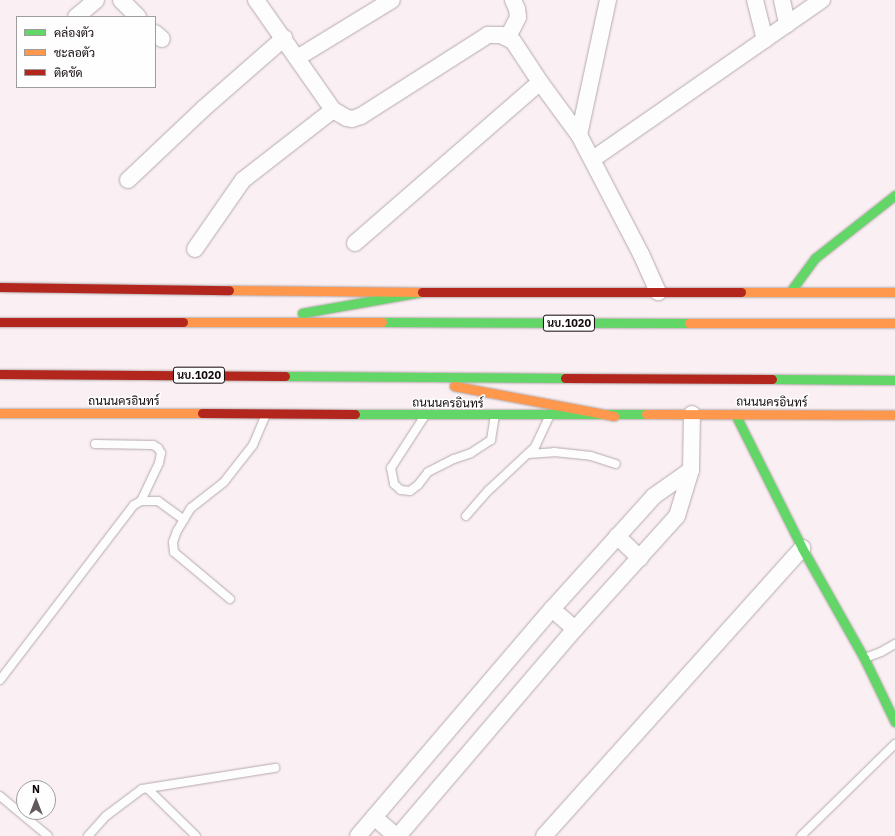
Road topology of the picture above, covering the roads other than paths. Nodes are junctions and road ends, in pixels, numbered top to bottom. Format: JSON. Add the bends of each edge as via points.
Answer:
{"nodes":[{"id":1,"x":96,"y":0,"type":"edge"},
{"id":2,"x":121,"y":0,"type":"edge"},
{"id":3,"x":256,"y":0,"type":"edge"},
{"id":4,"x":392,"y":0,"type":"edge"},
{"id":5,"x":513,"y":0,"type":"edge"},
{"id":6,"x":608,"y":0,"type":"edge"},
{"id":7,"x":756,"y":0,"type":"edge"},
{"id":8,"x":782,"y":0,"type":"edge"},
{"id":9,"x":822,"y":0,"type":"edge"},
{"id":10,"x":77,"y":16,"type":"edge"},
{"id":11,"x":137,"y":16,"type":"edge"},
{"id":12,"x":788,"y":24,"type":"junction"},
{"id":13,"x":508,"y":37,"type":"junction"},
{"id":14,"x":284,"y":38,"type":"junction"},
{"id":15,"x":765,"y":40,"type":"junction"},
{"id":16,"x":297,"y":58,"type":"junction"},
{"id":17,"x":540,"y":82,"type":"junction"},
{"id":18,"x":333,"y":110,"type":"junction"},
{"id":19,"x":579,"y":135,"type":"junction"},
{"id":20,"x":593,"y":159,"type":"junction"},
{"id":21,"x":128,"y":180,"type":"dead end"},
{"id":22,"x":895,"y":195,"type":"edge"},
{"id":23,"x":354,"y":243,"type":"dead end"},
{"id":24,"x":195,"y":249,"type":"dead end"},
{"id":25,"x":0,"y":287,"type":"edge"},
{"id":26,"x":421,"y":292,"type":"junction"},
{"id":27,"x":658,"y":292,"type":"junction"},
{"id":28,"x":790,"y":292,"type":"junction"},
{"id":29,"x":895,"y":292,"type":"edge"},
{"id":30,"x":0,"y":322,"type":"edge"},
{"id":31,"x":895,"y":322,"type":"edge"},
{"id":32,"x":243,"y":323,"type":"junction"},
{"id":33,"x":0,"y":374,"type":"edge"},
{"id":34,"x":399,"y":375,"type":"junction"},
{"id":35,"x":895,"y":380,"type":"edge"},
{"id":36,"x":0,"y":413,"type":"edge"},
{"id":37,"x":266,"y":414,"type":"junction"},
{"id":38,"x":692,"y":414,"type":"junction"},
{"id":39,"x":735,"y":414,"type":"junction"},
{"id":40,"x":426,"y":415,"type":"junction"},
{"id":41,"x":895,"y":415,"type":"edge"},
{"id":42,"x":495,"y":416,"type":"junction"},
{"id":43,"x":549,"y":416,"type":"junction"},
{"id":44,"x":614,"y":416,"type":"junction"},
{"id":45,"x":96,"y":444,"type":"dead end"},
{"id":46,"x":528,"y":454,"type":"junction"},
{"id":47,"x":616,"y":464,"type":"dead end"},
{"id":48,"x":691,"y":470,"type":"junction"},
{"id":49,"x":141,"y":501,"type":"junction"},
{"id":50,"x":466,"y":516,"type":"dead end"},
{"id":51,"x":184,"y":520,"type":"junction"},
{"id":52,"x":617,"y":536,"type":"junction"},
{"id":53,"x":802,"y":548,"type":"junction"},
{"id":54,"x":640,"y":558,"type":"junction"},
{"id":55,"x":230,"y":599,"type":"dead end"},
{"id":56,"x":552,"y":609,"type":"junction"},
{"id":57,"x":575,"y":629,"type":"junction"},
{"id":58,"x":895,"y":644,"type":"edge"},
{"id":59,"x":864,"y":658,"type":"junction"},
{"id":60,"x":0,"y":680,"type":"edge"},
{"id":61,"x":895,"y":722,"type":"edge"},
{"id":62,"x":895,"y":744,"type":"edge"},
{"id":63,"x":274,"y":768,"type":"dead end"},
{"id":64,"x":148,"y":788,"type":"junction"},
{"id":65,"x":0,"y":796,"type":"edge"},
{"id":66,"x":374,"y":817,"type":"junction"},
{"id":67,"x":48,"y":836,"type":"edge"},
{"id":68,"x":88,"y":836,"type":"edge"},
{"id":69,"x":196,"y":836,"type":"edge"},
{"id":70,"x":358,"y":836,"type":"edge"},
{"id":71,"x":397,"y":836,"type":"edge"},
{"id":72,"x":544,"y":836,"type":"edge"},
{"id":73,"x":801,"y":836,"type":"edge"}],
"edges":[{"from":1,"to":10,"type":"street"},
{"from":2,"to":11,"type":"street"},
{"from":3,"to":14,"type":"street"},
{"from":4,"to":16,"type":"street"},
{"from":5,"to":13,"type":"street","via":[[518,17]]},
{"from":6,"to":19,"type":"street"},
{"from":7,"to":15,"type":"street"},
{"from":8,"to":12,"type":"street"},
{"from":9,"to":12,"type":"street"},
{"from":12,"to":15,"type":"street"},
{"from":13,"to":17,"type":"street"},
{"from":13,"to":18,"type":"street","via":[[488,35],[356,118],[347,118]]},
{"from":14,"to":16,"type":"street"},
{"from":14,"to":21,"type":"street","via":[[203,109]]},
{"from":15,"to":20,"type":"street"},
{"from":16,"to":18,"type":"street"},
{"from":17,"to":19,"type":"street"},
{"from":17,"to":23,"type":"street"},
{"from":18,"to":24,"type":"street","via":[[243,180]]},
{"from":19,"to":20,"type":"street"},
{"from":20,"to":27,"type":"street"},
{"from":22,"to":28,"type":"main road","via":[[815,258]]},
{"from":25,"to":26,"type":"main road"},
{"from":26,"to":27,"type":"main road"},
{"from":26,"to":32,"type":"main road"},
{"from":27,"to":28,"type":"main road"},
{"from":28,"to":29,"type":"main road"},
{"from":30,"to":32,"type":"main road","number":"นบ.1020"},
{"from":31,"to":32,"type":"main road","number":"นบ.1020"},
{"from":33,"to":34,"type":"main road","name":"ถนนนครอินทร์","number":"นบ.1020"},
{"from":34,"to":35,"type":"main road","name":"ถนนนครอินทร์","number":"นบ.1020"},
{"from":34,"to":44,"type":"main road"},
{"from":36,"to":37,"type":"main road","name":"ถนนนครอินทร์"},
{"from":37,"to":40,"type":"main road","name":"ถนนนครอินทร์"},
{"from":37,"to":51,"type":"lane","via":[[253,445],[224,482],[191,508]]},
{"from":38,"to":39,"type":"main road","name":"ถนนนครอินทร์"},
{"from":38,"to":44,"type":"main road","name":"ถนนนครอินทร์"},
{"from":38,"to":48,"type":"street"},
{"from":39,"to":41,"type":"main road","name":"ถนนนครอินทร์"},
{"from":39,"to":53,"type":"main road"},
{"from":40,"to":42,"type":"main road","name":"ถนนนครอินทร์"},
{"from":40,"to":42,"type":"lane","via":[[392,468],[394,484],[401,490],[410,491],[428,472],[472,453],[490,440]]},
{"from":42,"to":43,"type":"main road","name":"ถนนนครอินทร์"},
{"from":43,"to":44,"type":"main road","name":"ถนนนครอินทร์"},
{"from":43,"to":46,"type":"lane","via":[[535,447]]},
{"from":45,"to":49,"type":"lane","via":[[153,445],[158,448],[161,453],[159,463]]},
{"from":46,"to":47,"type":"lane","via":[[554,452],[591,456]]},
{"from":46,"to":50,"type":"lane","via":[[489,490]]},
{"from":48,"to":52,"type":"street","via":[[654,496]]},
{"from":48,"to":54,"type":"street","via":[[677,516]]},
{"from":49,"to":51,"type":"lane","via":[[158,501]]},
{"from":49,"to":60,"type":"lane","via":[[134,506]]},
{"from":51,"to":55,"type":"lane","via":[[173,542],[174,552]]},
{"from":52,"to":54,"type":"street"},
{"from":52,"to":56,"type":"street"},
{"from":53,"to":59,"type":"main road"},
{"from":53,"to":72,"type":"street"},
{"from":54,"to":57,"type":"street"},
{"from":56,"to":57,"type":"street"},
{"from":56,"to":66,"type":"street"},
{"from":57,"to":71,"type":"street"},
{"from":58,"to":59,"type":"lane"},
{"from":59,"to":61,"type":"main road"},
{"from":62,"to":73,"type":"lane"},
{"from":63,"to":64,"type":"lane"},
{"from":64,"to":68,"type":"lane","via":[[131,796],[106,816]]},
{"from":64,"to":69,"type":"lane"},
{"from":65,"to":67,"type":"lane"},
{"from":66,"to":70,"type":"street"},
{"from":66,"to":71,"type":"street"}]}
